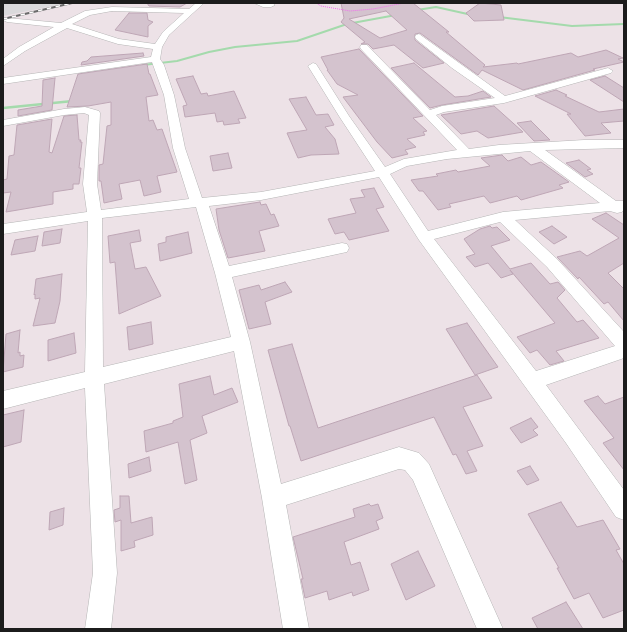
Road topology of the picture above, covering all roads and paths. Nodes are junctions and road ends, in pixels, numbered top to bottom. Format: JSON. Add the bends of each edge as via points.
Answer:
{"nodes":[{"id":1,"x":200,"y":3,"type":"edge"},
{"id":2,"x":258,"y":3,"type":"edge"},
{"id":3,"x":316,"y":3,"type":"edge"},
{"id":4,"x":404,"y":3,"type":"edge"},
{"id":5,"x":271,"y":5,"type":"dead end"},
{"id":6,"x":191,"y":12,"type":"junction"},
{"id":7,"x":7,"y":20,"type":"dead end"},
{"id":8,"x":65,"y":25,"type":"junction"},
{"id":9,"x":419,"y":37,"type":"dead end"},
{"id":10,"x":158,"y":46,"type":"junction"},
{"id":11,"x":364,"y":47,"type":"dead end"},
{"id":12,"x":157,"y":62,"type":"junction"},
{"id":13,"x":3,"y":63,"type":"edge"},
{"id":14,"x":313,"y":66,"type":"dead end"},
{"id":15,"x":608,"y":71,"type":"dead end"},
{"id":16,"x":3,"y":81,"type":"edge"},
{"id":17,"x":504,"y":100,"type":"junction"},
{"id":18,"x":428,"y":114,"type":"junction"},
{"id":19,"x":3,"y":123,"type":"edge"},
{"id":20,"x":624,"y":144,"type":"edge"},
{"id":21,"x":533,"y":147,"type":"junction"},
{"id":22,"x":466,"y":153,"type":"junction"},
{"id":23,"x":383,"y":173,"type":"junction"},
{"id":24,"x":199,"y":202,"type":"junction"},
{"id":25,"x":620,"y":208,"type":"edge"},
{"id":26,"x":95,"y":216,"type":"junction"},
{"id":27,"x":503,"y":217,"type":"junction"},
{"id":28,"x":3,"y":229,"type":"edge"},
{"id":29,"x":424,"y":237,"type":"junction"},
{"id":30,"x":342,"y":248,"type":"dead end"},
{"id":31,"x":223,"y":273,"type":"junction"},
{"id":32,"x":241,"y":342,"type":"junction"},
{"id":33,"x":624,"y":344,"type":"edge"},
{"id":34,"x":624,"y":350,"type":"edge"},
{"id":35,"x":94,"y":379,"type":"junction"},
{"id":36,"x":532,"y":381,"type":"junction"},
{"id":37,"x":3,"y":400,"type":"edge"},
{"id":38,"x":273,"y":498,"type":"junction"},
{"id":39,"x":624,"y":509,"type":"edge"},
{"id":40,"x":98,"y":629,"type":"edge"},
{"id":41,"x":296,"y":629,"type":"edge"},
{"id":42,"x":490,"y":629,"type":"edge"}],
"edges":[{"from":1,"to":6,"type":"street"},
{"from":2,"to":5,"type":"street"},
{"from":3,"to":4,"type":"path","via":[[350,11]]},
{"from":6,"to":8,"type":"street","via":[[104,10],[78,17]]},
{"from":6,"to":10,"type":"street","via":[[166,34]]},
{"from":7,"to":8,"type":"street"},
{"from":8,"to":10,"type":"street","via":[[118,41]]},
{"from":8,"to":13,"type":"street","via":[[22,49]]},
{"from":9,"to":17,"type":"street"},
{"from":10,"to":12,"type":"street"},
{"from":11,"to":18,"type":"street"},
{"from":12,"to":16,"type":"street"},
{"from":12,"to":24,"type":"street","via":[[169,95],[179,148]]},
{"from":14,"to":23,"type":"street"},
{"from":15,"to":17,"type":"street"},
{"from":17,"to":18,"type":"street","via":[[442,109]]},
{"from":18,"to":22,"type":"street"},
{"from":19,"to":26,"type":"street","via":[[64,112],[85,110],[95,113],[90,184]]},
{"from":20,"to":21,"type":"street"},
{"from":21,"to":22,"type":"street"},
{"from":21,"to":25,"type":"street"},
{"from":22,"to":23,"type":"street","via":[[404,163]]},
{"from":23,"to":24,"type":"street","via":[[261,196]]},
{"from":23,"to":29,"type":"street"},
{"from":24,"to":26,"type":"street"},
{"from":24,"to":31,"type":"street"},
{"from":25,"to":27,"type":"street"},
{"from":26,"to":28,"type":"street"},
{"from":26,"to":35,"type":"street"},
{"from":27,"to":29,"type":"street"},
{"from":27,"to":33,"type":"street","via":[[552,263]]},
{"from":29,"to":36,"type":"street"},
{"from":30,"to":31,"type":"street"},
{"from":31,"to":32,"type":"street"},
{"from":32,"to":35,"type":"street"},
{"from":32,"to":38,"type":"street"},
{"from":34,"to":36,"type":"street"},
{"from":35,"to":37,"type":"street"},
{"from":35,"to":40,"type":"street","via":[[105,573]]},
{"from":36,"to":39,"type":"street"},
{"from":38,"to":41,"type":"street"},
{"from":38,"to":42,"type":"street","via":[[399,458],[411,460],[421,472]]}]}
